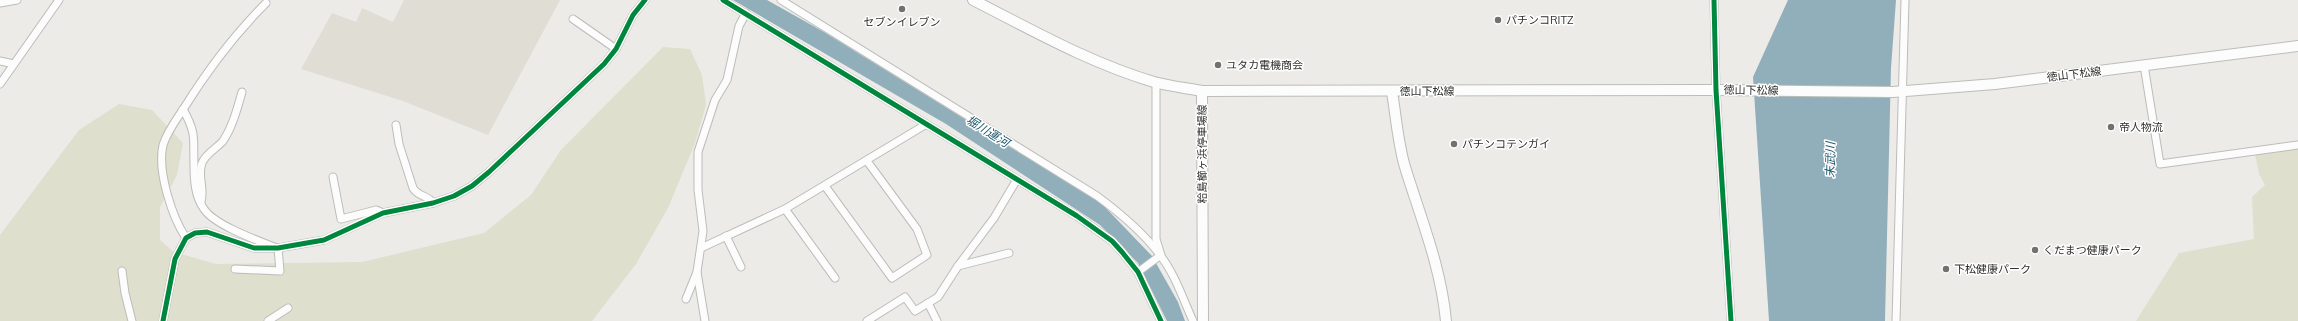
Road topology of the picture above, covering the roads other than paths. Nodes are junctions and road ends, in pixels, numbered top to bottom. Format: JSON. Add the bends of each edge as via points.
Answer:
{"nodes":[{"id":1,"x":17,"y":0,"type":"edge"},
{"id":2,"x":59,"y":0,"type":"edge"},
{"id":3,"x":645,"y":0,"type":"edge"},
{"id":4,"x":723,"y":0,"type":"edge"},
{"id":5,"x":781,"y":0,"type":"edge"},
{"id":6,"x":973,"y":0,"type":"edge"},
{"id":7,"x":1714,"y":0,"type":"edge"},
{"id":8,"x":1905,"y":0,"type":"edge"},
{"id":9,"x":0,"y":3,"type":"edge"},
{"id":10,"x":266,"y":3,"type":"dead end"},
{"id":11,"x":746,"y":13,"type":"junction"},
{"id":12,"x":574,"y":19,"type":"dead end"},
{"id":13,"x":2298,"y":46,"type":"edge"},
{"id":14,"x":616,"y":49,"type":"junction"},
{"id":15,"x":0,"y":61,"type":"edge"},
{"id":16,"x":14,"y":64,"type":"junction"},
{"id":17,"x":2144,"y":65,"type":"junction"},
{"id":18,"x":1156,"y":82,"type":"junction"},
{"id":19,"x":0,"y":84,"type":"edge"},
{"id":20,"x":1716,"y":90,"type":"junction"},
{"id":21,"x":1202,"y":91,"type":"junction"},
{"id":22,"x":1898,"y":91,"type":"junction"},
{"id":23,"x":242,"y":92,"type":"dead end"},
{"id":24,"x":1392,"y":92,"type":"junction"},
{"id":25,"x":183,"y":109,"type":"junction"},
{"id":26,"x":396,"y":125,"type":"dead end"},
{"id":27,"x":925,"y":125,"type":"junction"},
{"id":28,"x":2298,"y":145,"type":"edge"},
{"id":29,"x":867,"y":161,"type":"junction"},
{"id":30,"x":333,"y":176,"type":"dead end"},
{"id":31,"x":1016,"y":181,"type":"junction"},
{"id":32,"x":825,"y":186,"type":"junction"},
{"id":33,"x":200,"y":203,"type":"junction"},
{"id":34,"x":433,"y":204,"type":"junction"},
{"id":35,"x":785,"y":209,"type":"junction"},
{"id":36,"x":383,"y":213,"type":"junction"},
{"id":37,"x":726,"y":236,"type":"junction"},
{"id":38,"x":186,"y":238,"type":"junction"},
{"id":39,"x":278,"y":248,"type":"junction"},
{"id":40,"x":701,"y":248,"type":"junction"},
{"id":41,"x":1008,"y":253,"type":"dead end"},
{"id":42,"x":1159,"y":256,"type":"junction"},
{"id":43,"x":958,"y":266,"type":"junction"},
{"id":44,"x":741,"y":267,"type":"dead end"},
{"id":45,"x":235,"y":269,"type":"dead end"},
{"id":46,"x":122,"y":271,"type":"dead end"},
{"id":47,"x":1139,"y":271,"type":"junction"},
{"id":48,"x":697,"y":272,"type":"junction"},
{"id":49,"x":835,"y":278,"type":"dead end"},
{"id":50,"x":686,"y":299,"type":"dead end"},
{"id":51,"x":928,"y":303,"type":"junction"},
{"id":52,"x":288,"y":308,"type":"dead end"},
{"id":53,"x":132,"y":321,"type":"edge"},
{"id":54,"x":163,"y":321,"type":"edge"},
{"id":55,"x":268,"y":321,"type":"edge"},
{"id":56,"x":705,"y":321,"type":"edge"},
{"id":57,"x":867,"y":321,"type":"edge"},
{"id":58,"x":937,"y":321,"type":"edge"},
{"id":59,"x":1161,"y":321,"type":"edge"},
{"id":60,"x":1193,"y":321,"type":"edge"},
{"id":61,"x":1204,"y":321,"type":"edge"},
{"id":62,"x":1446,"y":321,"type":"edge"},
{"id":63,"x":1731,"y":321,"type":"edge"},
{"id":64,"x":1896,"y":321,"type":"edge"}],
"edges":[{"from":1,"to":9,"type":"street"},
{"from":2,"to":16,"type":"street"},
{"from":3,"to":14,"type":"street","via":[[633,14]]},
{"from":4,"to":11,"type":"street"},
{"from":5,"to":42,"type":"street","via":[[1097,196],[1139,231]]},
{"from":6,"to":18,"type":"main road","name":"粭島櫛ヶ浜停車場線","via":[[1090,58]]},
{"from":7,"to":20,"type":"street"},
{"from":8,"to":22,"type":"street"},
{"from":10,"to":25,"type":"street","via":[[195,89]]},
{"from":11,"to":27,"type":"street"},
{"from":11,"to":40,"type":"street","via":[[739,26],[727,80],[715,100],[698,152],[698,190],[703,221]]},
{"from":12,"to":14,"type":"street"},
{"from":13,"to":17,"type":"main road","name":"徳山下松線"},
{"from":14,"to":34,"type":"street","via":[[604,64],[472,186]]},
{"from":15,"to":16,"type":"street"},
{"from":16,"to":19,"type":"street"},
{"from":17,"to":22,"type":"main road","name":"徳山下松線","via":[[1995,84]]},
{"from":17,"to":28,"type":"street","via":[[2160,164]]},
{"from":18,"to":21,"type":"main road","name":"粭島櫛ヶ浜停車場線"},
{"from":18,"to":42,"type":"street","via":[[1156,239]]},
{"from":20,"to":22,"type":"main road","name":"徳山下松線"},
{"from":20,"to":24,"type":"main road","name":"徳山下松線"},
{"from":20,"to":63,"type":"street"},
{"from":21,"to":24,"type":"main road","name":"徳山下松線"},
{"from":21,"to":61,"type":"main road","name":"粭島櫛ヶ浜停車場線"},
{"from":22,"to":64,"type":"street"},
{"from":23,"to":33,"type":"street","via":[[229,131],[222,142],[202,161],[200,178],[204,191]]},
{"from":24,"to":62,"type":"main road","via":[[1405,166],[1437,265]]},
{"from":25,"to":33,"type":"street","via":[[195,134],[194,180]]},
{"from":25,"to":38,"type":"street","via":[[164,145],[162,158],[168,195],[176,220]]},
{"from":26,"to":34,"type":"street","via":[[399,144],[413,188],[416,193],[431,200]]},
{"from":27,"to":29,"type":"street"},
{"from":27,"to":31,"type":"street"},
{"from":29,"to":32,"type":"street"},
{"from":29,"to":32,"type":"street","via":[[917,230],[928,255],[892,278]]},
{"from":30,"to":36,"type":"street","via":[[341,219],[376,210]]},
{"from":31,"to":43,"type":"street","via":[[994,218]]},
{"from":31,"to":47,"type":"street","via":[[1077,216],[1112,241]]},
{"from":32,"to":35,"type":"street"},
{"from":33,"to":39,"type":"street","via":[[209,215],[251,238]]},
{"from":34,"to":36,"type":"street"},
{"from":35,"to":37,"type":"street"},
{"from":35,"to":49,"type":"street"},
{"from":36,"to":39,"type":"street","via":[[324,240]]},
{"from":37,"to":40,"type":"street"},
{"from":37,"to":44,"type":"street"},
{"from":38,"to":39,"type":"street","via":[[195,233],[207,232],[254,248]]},
{"from":38,"to":54,"type":"street","via":[[175,259]]},
{"from":39,"to":45,"type":"street","via":[[280,271]]},
{"from":40,"to":48,"type":"street"},
{"from":41,"to":43,"type":"street"},
{"from":42,"to":47,"type":"street"},
{"from":42,"to":60,"type":"street","via":[[1177,284]]},
{"from":43,"to":51,"type":"street","via":[[938,297]]},
{"from":46,"to":53,"type":"street","via":[[124,293]]},
{"from":47,"to":59,"type":"street"},
{"from":48,"to":50,"type":"street"},
{"from":48,"to":56,"type":"street"},
{"from":51,"to":57,"type":"street","via":[[915,311],[905,297]]},
{"from":51,"to":58,"type":"street"},
{"from":52,"to":55,"type":"street"}]}
